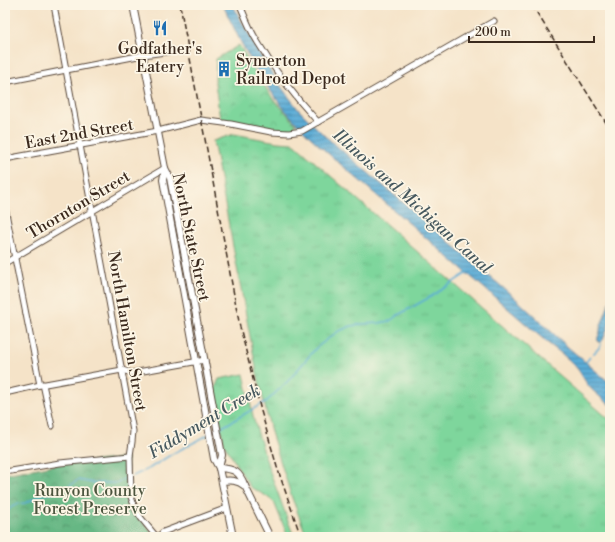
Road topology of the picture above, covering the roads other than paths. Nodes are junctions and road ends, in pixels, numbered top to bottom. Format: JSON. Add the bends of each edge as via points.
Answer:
{"nodes":[{"id":1,"x":54,"y":5,"type":"edge"},
{"id":2,"x":133,"y":5,"type":"edge"},
{"id":3,"x":240,"y":5,"type":"edge"},
{"id":4,"x":494,"y":21,"type":"dead end"},
{"id":5,"x":173,"y":51,"type":"dead end"},
{"id":6,"x":143,"y":55,"type":"junction"},
{"id":7,"x":66,"y":70,"type":"junction"},
{"id":8,"x":5,"y":82,"type":"edge"},
{"id":9,"x":318,"y":122,"type":"junction"},
{"id":10,"x":158,"y":131,"type":"junction"},
{"id":11,"x":80,"y":146,"type":"junction"},
{"id":12,"x":5,"y":160,"type":"edge"},
{"id":13,"x":165,"y":168,"type":"junction"},
{"id":14,"x":5,"y":208,"type":"edge"},
{"id":15,"x":93,"y":212,"type":"junction"},
{"id":16,"x":15,"y":257,"type":"junction"},
{"id":17,"x":5,"y":263,"type":"edge"},
{"id":18,"x":204,"y":360,"type":"junction"},
{"id":19,"x":196,"y":362,"type":"junction"},
{"id":20,"x":122,"y":370,"type":"junction"},
{"id":21,"x":41,"y":385,"type":"junction"},
{"id":22,"x":5,"y":393,"type":"edge"},
{"id":23,"x":52,"y":426,"type":"dead end"},
{"id":24,"x":130,"y":456,"type":"junction"},
{"id":25,"x":220,"y":468,"type":"junction"},
{"id":26,"x":5,"y":472,"type":"edge"},
{"id":27,"x":222,"y":481,"type":"junction"},
{"id":28,"x":245,"y":486,"type":"junction"},
{"id":29,"x":227,"y":508,"type":"junction"},
{"id":30,"x":159,"y":536,"type":"edge"},
{"id":31,"x":233,"y":537,"type":"edge"},
{"id":32,"x":270,"y":537,"type":"edge"}],
"edges":[{"from":1,"to":7,"type":"street","name":"North Hamilton Street"},
{"from":2,"to":6,"type":"main road"},
{"from":3,"to":9,"type":"street","via":[[256,40],[270,62]]},
{"from":4,"to":9,"type":"street"},
{"from":5,"to":6,"type":"street"},
{"from":6,"to":7,"type":"street"},
{"from":6,"to":10,"type":"main road"},
{"from":7,"to":8,"type":"street"},
{"from":7,"to":11,"type":"street","name":"North Hamilton Street"},
{"from":9,"to":10,"type":"street","name":"East 2nd Street","via":[[302,131],[289,133],[201,120]]},
{"from":10,"to":11,"type":"street","name":"East 2nd Street"},
{"from":10,"to":13,"type":"main road"},
{"from":11,"to":12,"type":"street","name":"East 2nd Street"},
{"from":11,"to":15,"type":"street","name":"North Hamilton Street"},
{"from":13,"to":15,"type":"street","name":"Thornton Street"},
{"from":13,"to":18,"type":"main road","name":"North State Street","via":[[170,178]]},
{"from":13,"to":19,"type":"main road","name":"North State Street","via":[[163,180]]},
{"from":14,"to":16,"type":"street"},
{"from":15,"to":16,"type":"street","name":"Thornton Street"},
{"from":15,"to":20,"type":"street","name":"North Hamilton Street"},
{"from":16,"to":17,"type":"street","name":"Thornton Street"},
{"from":16,"to":21,"type":"street"},
{"from":18,"to":19,"type":"street"},
{"from":18,"to":25,"type":"main road","name":"North State Street","via":[[222,455]]},
{"from":19,"to":20,"type":"street","via":[[132,373]]},
{"from":19,"to":25,"type":"main road","name":"North State Street","via":[[214,459]]},
{"from":20,"to":21,"type":"street"},
{"from":20,"to":24,"type":"street","name":"North Hamilton Street","via":[[133,431]]},
{"from":21,"to":22,"type":"street"},
{"from":21,"to":23,"type":"street"},
{"from":24,"to":26,"type":"street"},
{"from":24,"to":30,"type":"street","name":"North Hamilton Street","via":[[131,497],[135,508],[151,531]]},
{"from":25,"to":27,"type":"main road","name":"North State Street"},
{"from":25,"to":28,"type":"main road","via":[[236,472]]},
{"from":27,"to":28,"type":"main road","via":[[238,481]]},
{"from":27,"to":29,"type":"main road","name":"North State Street"},
{"from":28,"to":32,"type":"main road"},
{"from":29,"to":30,"type":"street","via":[[163,532]]},
{"from":29,"to":31,"type":"main road","name":"North State Street"}]}
